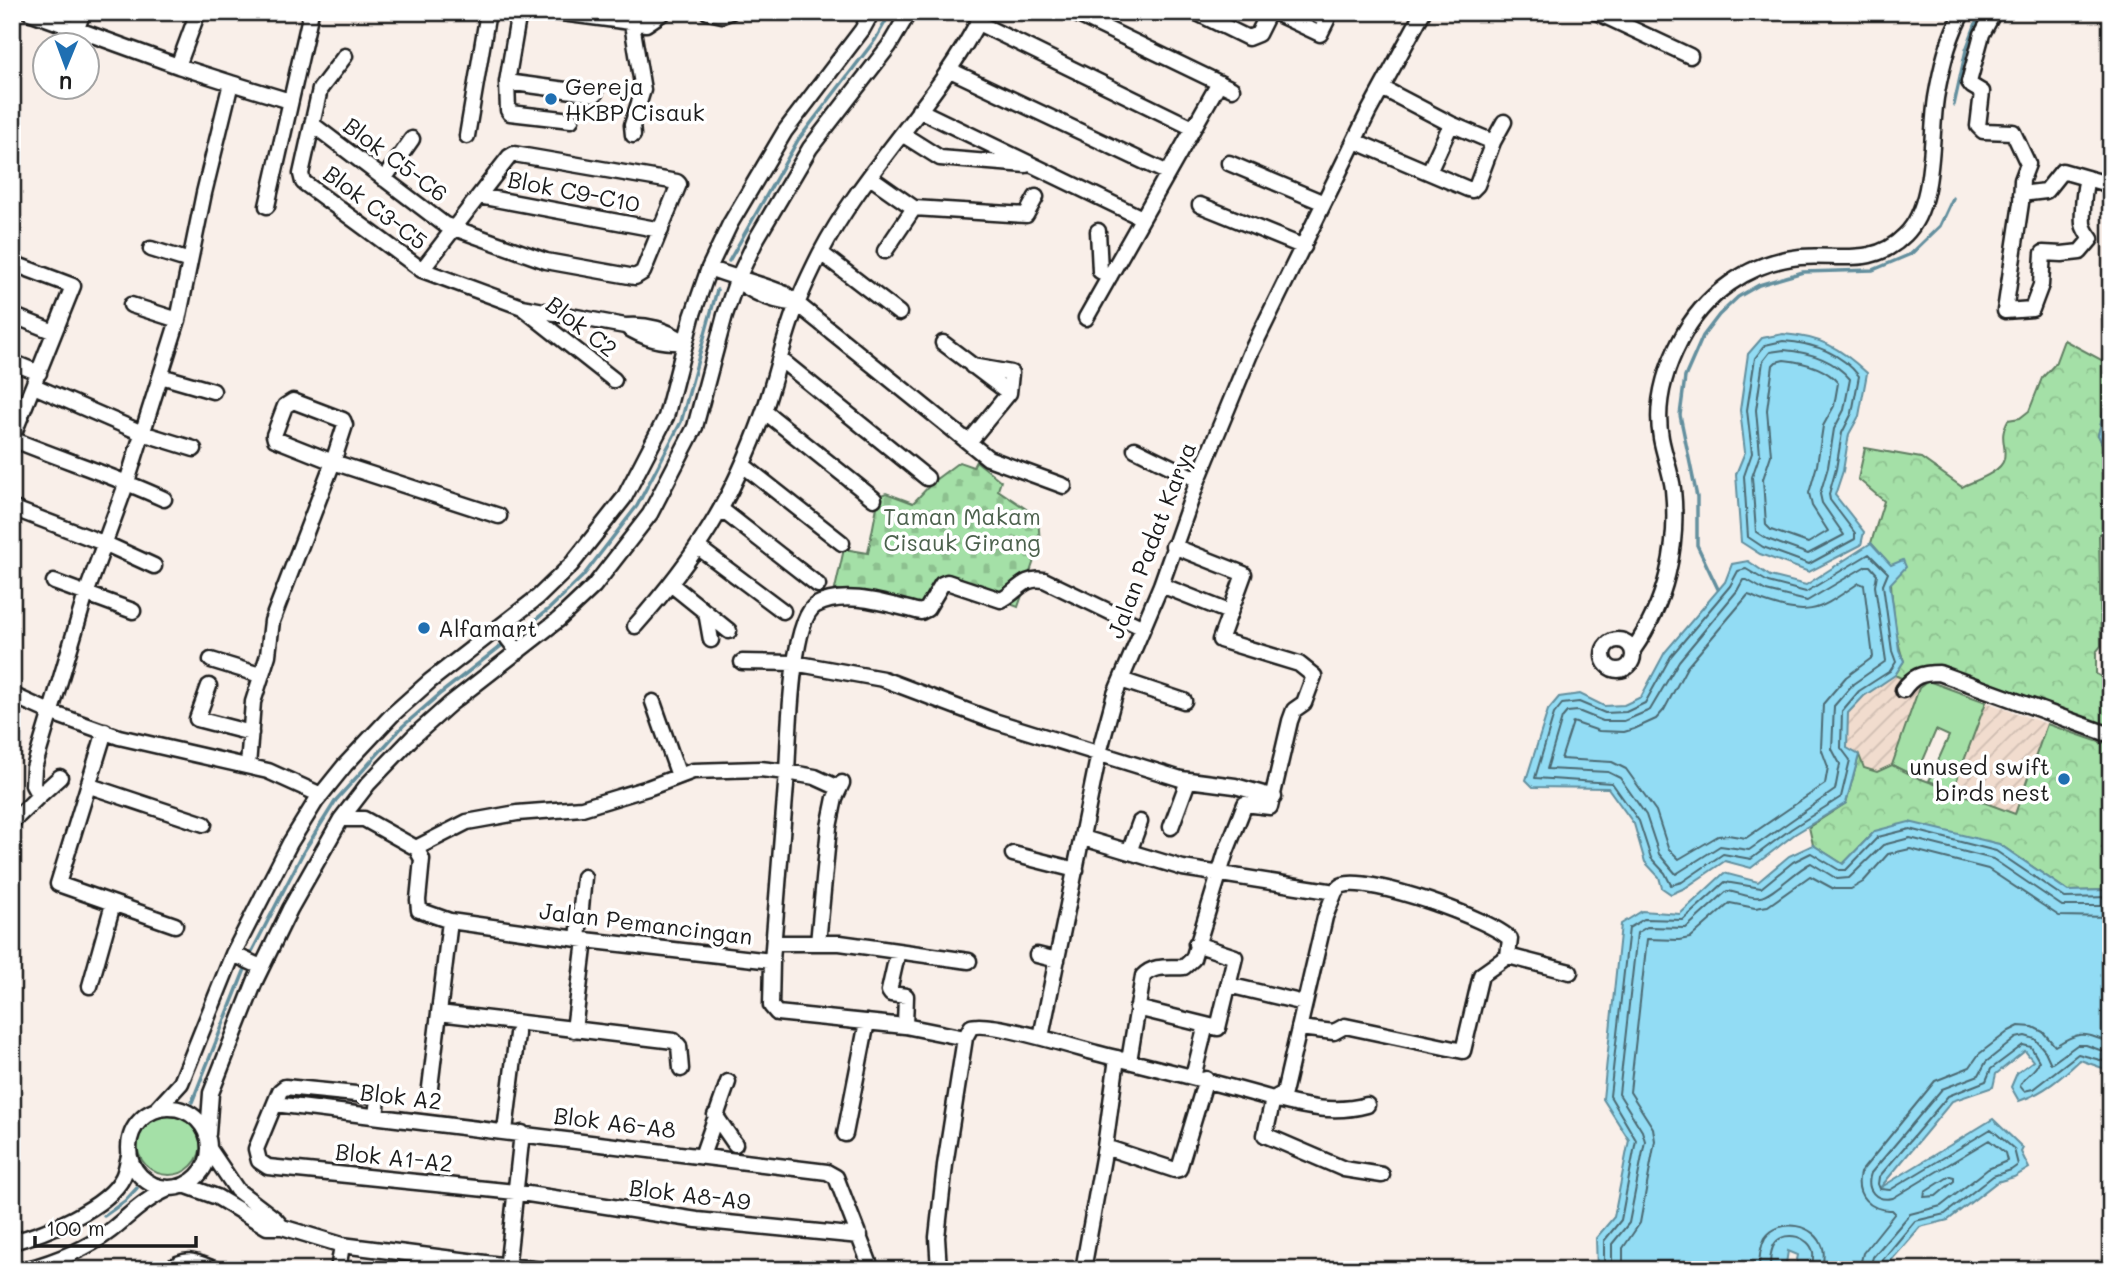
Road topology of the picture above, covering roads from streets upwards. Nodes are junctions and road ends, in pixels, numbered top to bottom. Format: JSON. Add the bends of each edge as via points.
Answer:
{"nodes":[{"id":1,"x":29,"y":12,"type":"edge"},
{"id":2,"x":83,"y":12,"type":"edge"},
{"id":3,"x":198,"y":12,"type":"edge"},
{"id":4,"x":311,"y":12,"type":"edge"},
{"id":5,"x":488,"y":12,"type":"edge"},
{"id":6,"x":519,"y":12,"type":"edge"},
{"id":7,"x":554,"y":12,"type":"edge"},
{"id":8,"x":664,"y":12,"type":"edge"},
{"id":9,"x":708,"y":12,"type":"edge"},
{"id":10,"x":730,"y":12,"type":"edge"},
{"id":11,"x":872,"y":12,"type":"edge"},
{"id":12,"x":909,"y":12,"type":"edge"},
{"id":13,"x":1072,"y":12,"type":"edge"},
{"id":14,"x":1195,"y":12,"type":"edge"},
{"id":15,"x":1271,"y":12,"type":"edge"},
{"id":16,"x":1309,"y":12,"type":"edge"},
{"id":17,"x":1423,"y":12,"type":"edge"},
{"id":18,"x":1596,"y":12,"type":"edge"},
{"id":19,"x":1963,"y":12,"type":"edge"},
{"id":20,"x":1994,"y":12,"type":"edge"},
{"id":21,"x":980,"y":18,"type":"edge"},
{"id":22,"x":632,"y":24,"type":"junction"},
{"id":23,"x":76,"y":31,"type":"junction"},
{"id":24,"x":345,"y":56,"type":"dead end"},
{"id":25,"x":1690,"y":56,"type":"dead end"},
{"id":26,"x":178,"y":66,"type":"junction"},
{"id":27,"x":950,"y":70,"type":"junction"},
{"id":28,"x":508,"y":82,"type":"junction"},
{"id":29,"x":231,"y":83,"type":"junction"},
{"id":30,"x":1382,"y":88,"type":"junction"},
{"id":31,"x":594,"y":94,"type":"dead end"},
{"id":32,"x":290,"y":102,"type":"junction"},
{"id":33,"x":919,"y":110,"type":"junction"},
{"id":34,"x":571,"y":120,"type":"dead end"},
{"id":35,"x":1504,"y":122,"type":"dead end"},
{"id":36,"x":312,"y":124,"type":"junction"},
{"id":37,"x":1451,"y":124,"type":"junction"},
{"id":38,"x":1193,"y":128,"type":"junction"},
{"id":39,"x":902,"y":134,"type":"junction"},
{"id":40,"x":633,"y":135,"type":"dead end"},
{"id":41,"x":467,"y":136,"type":"dead end"},
{"id":42,"x":412,"y":139,"type":"dead end"},
{"id":43,"x":1355,"y":141,"type":"junction"},
{"id":44,"x":1493,"y":142,"type":"junction"},
{"id":45,"x":1229,"y":163,"type":"dead end"},
{"id":46,"x":1034,"y":166,"type":"junction"},
{"id":47,"x":1429,"y":172,"type":"junction"},
{"id":48,"x":1168,"y":173,"type":"junction"},
{"id":49,"x":870,"y":177,"type":"junction"},
{"id":50,"x":384,"y":178,"type":"junction"},
{"id":51,"x":2087,"y":178,"type":"junction"},
{"id":52,"x":2111,"y":185,"type":"edge"},
{"id":53,"x":2021,"y":194,"type":"junction"},
{"id":54,"x":479,"y":196,"type":"junction"},
{"id":55,"x":1036,"y":197,"type":"dead end"},
{"id":56,"x":1324,"y":203,"type":"junction"},
{"id":57,"x":1200,"y":205,"type":"dead end"},
{"id":58,"x":267,"y":206,"type":"dead end"},
{"id":59,"x":914,"y":208,"type":"junction"},
{"id":60,"x":1142,"y":218,"type":"junction"},
{"id":61,"x":454,"y":228,"type":"junction"},
{"id":62,"x":661,"y":230,"type":"junction"},
{"id":63,"x":1098,"y":231,"type":"dead end"},
{"id":64,"x":1304,"y":247,"type":"junction"},
{"id":65,"x":151,"y":249,"type":"dead end"},
{"id":66,"x":885,"y":251,"type":"dead end"},
{"id":67,"x":821,"y":253,"type":"junction"},
{"id":68,"x":190,"y":261,"type":"junction"},
{"id":69,"x":12,"y":263,"type":"edge"},
{"id":70,"x":709,"y":268,"type":"junction"},
{"id":71,"x":422,"y":270,"type":"junction"},
{"id":72,"x":1110,"y":276,"type":"junction"},
{"id":73,"x":737,"y":280,"type":"junction"},
{"id":74,"x":131,"y":304,"type":"dead end"},
{"id":75,"x":797,"y":304,"type":"junction"},
{"id":76,"x":522,"y":307,"type":"junction"},
{"id":77,"x":899,"y":313,"type":"dead end"},
{"id":78,"x":12,"y":314,"type":"edge"},
{"id":79,"x":1086,"y":318,"type":"dead end"},
{"id":80,"x":178,"y":320,"type":"junction"},
{"id":81,"x":54,"y":332,"type":"junction"},
{"id":82,"x":685,"y":342,"type":"junction"},
{"id":83,"x":943,"y":344,"type":"dead end"},
{"id":84,"x":780,"y":359,"type":"junction"},
{"id":85,"x":12,"y":362,"type":"edge"},
{"id":86,"x":161,"y":376,"type":"junction"},
{"id":87,"x":36,"y":380,"type":"junction"},
{"id":88,"x":614,"y":380,"type":"dead end"},
{"id":89,"x":213,"y":391,"type":"dead end"},
{"id":90,"x":764,"y":411,"type":"junction"},
{"id":91,"x":17,"y":413,"type":"edge"},
{"id":92,"x":142,"y":433,"type":"junction"},
{"id":93,"x":12,"y":439,"type":"edge"},
{"id":94,"x":969,"y":442,"type":"junction"},
{"id":95,"x":194,"y":449,"type":"dead end"},
{"id":96,"x":1135,"y":449,"type":"dead end"},
{"id":97,"x":333,"y":462,"type":"junction"},
{"id":98,"x":743,"y":465,"type":"junction"},
{"id":99,"x":927,"y":478,"type":"dead end"},
{"id":100,"x":1198,"y":480,"type":"junction"},
{"id":101,"x":127,"y":482,"type":"junction"},
{"id":102,"x":1064,"y":486,"type":"dead end"},
{"id":103,"x":164,"y":499,"type":"dead end"},
{"id":104,"x":874,"y":499,"type":"dead end"},
{"id":105,"x":12,"y":508,"type":"edge"},
{"id":106,"x":722,"y":510,"type":"junction"},
{"id":107,"x":499,"y":516,"type":"dead end"},
{"id":108,"x":842,"y":543,"type":"dead end"},
{"id":109,"x":106,"y":544,"type":"junction"},
{"id":110,"x":1173,"y":546,"type":"junction"},
{"id":111,"x":698,"y":548,"type":"junction"},
{"id":112,"x":154,"y":566,"type":"dead end"},
{"id":113,"x":54,"y":582,"type":"dead end"},
{"id":114,"x":671,"y":585,"type":"junction"},
{"id":115,"x":818,"y":585,"type":"dead end"},
{"id":116,"x":1161,"y":585,"type":"junction"},
{"id":117,"x":86,"y":594,"type":"junction"},
{"id":118,"x":133,"y":611,"type":"dead end"},
{"id":119,"x":783,"y":611,"type":"dead end"},
{"id":120,"x":706,"y":612,"type":"junction"},
{"id":121,"x":1229,"y":612,"type":"junction"},
{"id":122,"x":635,"y":626,"type":"dead end"},
{"id":123,"x":1142,"y":626,"type":"junction"},
{"id":124,"x":499,"y":627,"type":"junction"},
{"id":125,"x":729,"y":631,"type":"dead end"},
{"id":126,"x":711,"y":640,"type":"dead end"},
{"id":127,"x":1633,"y":650,"type":"dead end"},
{"id":128,"x":518,"y":652,"type":"junction"},
{"id":129,"x":211,"y":660,"type":"dead end"},
{"id":130,"x":742,"y":662,"type":"dead end"},
{"id":131,"x":794,"y":663,"type":"junction"},
{"id":132,"x":260,"y":675,"type":"junction"},
{"id":133,"x":1121,"y":680,"type":"junction"},
{"id":134,"x":209,"y":686,"type":"dead end"},
{"id":135,"x":1903,"y":690,"type":"dead end"},
{"id":136,"x":12,"y":695,"type":"edge"},
{"id":137,"x":1184,"y":701,"type":"dead end"},
{"id":138,"x":653,"y":702,"type":"dead end"},
{"id":139,"x":52,"y":713,"type":"junction"},
{"id":140,"x":105,"y":731,"type":"junction"},
{"id":141,"x":2111,"y":732,"type":"edge"},
{"id":142,"x":251,"y":733,"type":"junction"},
{"id":143,"x":1099,"y":753,"type":"junction"},
{"id":144,"x":248,"y":766,"type":"junction"},
{"id":145,"x":787,"y":772,"type":"junction"},
{"id":146,"x":679,"y":776,"type":"junction"},
{"id":147,"x":60,"y":777,"type":"dead end"},
{"id":148,"x":1188,"y":781,"type":"junction"},
{"id":149,"x":90,"y":786,"type":"junction"},
{"id":150,"x":39,"y":796,"type":"junction"},
{"id":151,"x":1273,"y":797,"type":"junction"},
{"id":152,"x":319,"y":798,"type":"junction"},
{"id":153,"x":341,"y":819,"type":"junction"},
{"id":154,"x":12,"y":822,"type":"edge"},
{"id":155,"x":1140,"y":822,"type":"dead end"},
{"id":156,"x":204,"y":824,"type":"dead end"},
{"id":157,"x":1171,"y":827,"type":"dead end"},
{"id":158,"x":1083,"y":838,"type":"junction"},
{"id":159,"x":416,"y":848,"type":"junction"},
{"id":160,"x":1129,"y":852,"type":"junction"},
{"id":161,"x":1013,"y":854,"type":"dead end"},
{"id":162,"x":1076,"y":870,"type":"junction"},
{"id":163,"x":1220,"y":872,"type":"junction"},
{"id":164,"x":584,"y":877,"type":"dead end"},
{"id":165,"x":1335,"y":892,"type":"junction"},
{"id":166,"x":114,"y":904,"type":"junction"},
{"id":167,"x":450,"y":921,"type":"junction"},
{"id":168,"x":175,"y":925,"type":"dead end"},
{"id":169,"x":582,"y":939,"type":"junction"},
{"id":170,"x":774,"y":943,"type":"junction"},
{"id":171,"x":818,"y":943,"type":"junction"},
{"id":172,"x":1196,"y":944,"type":"junction"},
{"id":173,"x":898,"y":951,"type":"junction"},
{"id":174,"x":233,"y":954,"type":"junction"},
{"id":175,"x":1037,"y":955,"type":"dead end"},
{"id":176,"x":1508,"y":956,"type":"junction"},
{"id":177,"x":1057,"y":960,"type":"junction"},
{"id":178,"x":772,"y":961,"type":"junction"},
{"id":179,"x":969,"y":961,"type":"dead end"},
{"id":180,"x":261,"y":967,"type":"junction"},
{"id":181,"x":1570,"y":972,"type":"dead end"},
{"id":182,"x":1228,"y":985,"type":"junction"},
{"id":183,"x":90,"y":986,"type":"dead end"},
{"id":184,"x":1304,"y":1003,"type":"junction"},
{"id":185,"x":1137,"y":1008,"type":"junction"},
{"id":186,"x":439,"y":1013,"type":"junction"},
{"id":187,"x":867,"y":1022,"type":"junction"},
{"id":188,"x":1206,"y":1025,"type":"junction"},
{"id":189,"x":905,"y":1026,"type":"junction"},
{"id":190,"x":1299,"y":1028,"type":"junction"},
{"id":191,"x":574,"y":1030,"type":"junction"},
{"id":192,"x":517,"y":1034,"type":"dead end"},
{"id":193,"x":1041,"y":1037,"type":"junction"},
{"id":194,"x":965,"y":1038,"type":"junction"},
{"id":195,"x":1123,"y":1060,"type":"junction"},
{"id":196,"x":681,"y":1069,"type":"dead end"},
{"id":197,"x":1200,"y":1078,"type":"junction"},
{"id":198,"x":728,"y":1082,"type":"dead end"},
{"id":199,"x":429,"y":1097,"type":"dead end"},
{"id":200,"x":1273,"y":1099,"type":"junction"},
{"id":201,"x":1367,"y":1105,"type":"dead end"},
{"id":202,"x":158,"y":1108,"type":"junction"},
{"id":203,"x":715,"y":1115,"type":"junction"},
{"id":204,"x":505,"y":1131,"type":"junction"},
{"id":205,"x":522,"y":1133,"type":"junction"},
{"id":206,"x":845,"y":1134,"type":"dead end"},
{"id":207,"x":208,"y":1135,"type":"junction"},
{"id":208,"x":735,"y":1144,"type":"dead end"},
{"id":209,"x":1105,"y":1147,"type":"junction"},
{"id":210,"x":210,"y":1150,"type":"junction"},
{"id":211,"x":129,"y":1156,"type":"junction"},
{"id":212,"x":702,"y":1156,"type":"junction"},
{"id":213,"x":268,"y":1167,"type":"joint"},
{"id":214,"x":1382,"y":1175,"type":"dead end"},
{"id":215,"x":184,"y":1185,"type":"junction"},
{"id":216,"x":169,"y":1188,"type":"junction"},
{"id":217,"x":515,"y":1192,"type":"junction"},
{"id":218,"x":244,"y":1204,"type":"junction"},
{"id":219,"x":860,"y":1236,"type":"junction"},
{"id":220,"x":12,"y":1242,"type":"edge"},
{"id":221,"x":342,"y":1245,"type":"junction"},
{"id":222,"x":507,"y":1268,"type":"edge"},
{"id":223,"x":24,"y":1270,"type":"edge"},
{"id":224,"x":169,"y":1270,"type":"edge"},
{"id":225,"x":216,"y":1270,"type":"edge"},
{"id":226,"x":338,"y":1270,"type":"edge"},
{"id":227,"x":541,"y":1270,"type":"edge"},
{"id":228,"x":872,"y":1270,"type":"edge"},
{"id":229,"x":939,"y":1270,"type":"edge"},
{"id":230,"x":1083,"y":1270,"type":"edge"}],
"edges":[{"from":1,"to":23,"type":"street"},
{"from":2,"to":23,"type":"street"},
{"from":3,"to":26,"type":"street"},
{"from":4,"to":32,"type":"street"},
{"from":5,"to":41,"type":"street"},
{"from":6,"to":28,"type":"street"},
{"from":7,"to":22,"type":"street"},
{"from":8,"to":22,"type":"street","via":[[646,24]]},
{"from":9,"to":10,"type":"street"},
{"from":11,"to":70,"type":"street","via":[[785,131]]},
{"from":12,"to":73,"type":"street","via":[[889,46],[810,148]]},
{"from":13,"to":38,"type":"street","via":[[1226,86]]},
{"from":14,"to":15,"type":"street","via":[[1248,37],[1258,34]]},
{"from":15,"to":16,"type":"street","via":[[1320,34],[1327,20]]},
{"from":17,"to":30,"type":"street","name":"Jalan Padat Karya"},
{"from":18,"to":25,"type":"street"},
{"from":19,"to":127,"type":"street","via":[[1947,51],[1937,97],[1927,191],[1918,219],[1905,235],[1885,250],[1863,258],[1774,261],[1721,288],[1698,311],[1680,339],[1667,368],[1660,403],[1661,436],[1673,486],[1672,559],[1662,593]]},
{"from":20,"to":53,"type":"street","via":[[1982,34],[1969,84],[1982,92],[1980,130],[2014,133],[2028,164]]},
{"from":21,"to":27,"type":"street"},
{"from":21,"to":38,"type":"street"},
{"from":22,"to":40,"type":"street","via":[[643,90]]},
{"from":23,"to":26,"type":"street"},
{"from":24,"to":36,"type":"street","via":[[320,89]]},
{"from":26,"to":29,"type":"street"},
{"from":27,"to":33,"type":"street"},
{"from":27,"to":48,"type":"street"},
{"from":28,"to":31,"type":"street"},
{"from":28,"to":34,"type":"street","via":[[510,113]]},
{"from":29,"to":32,"type":"street"},
{"from":29,"to":68,"type":"street"},
{"from":30,"to":37,"type":"street"},
{"from":30,"to":43,"type":"street","name":"Jalan Padat Karya"},
{"from":32,"to":58,"type":"street"},
{"from":33,"to":39,"type":"street"},
{"from":33,"to":46,"type":"street"},
{"from":35,"to":44,"type":"street"},
{"from":36,"to":50,"type":"street","name":"Blok C5-C6"},
{"from":36,"to":71,"type":"street","name":"Blok C3-C5","via":[[303,182]]},
{"from":37,"to":44,"type":"street"},
{"from":37,"to":47,"type":"street"},
{"from":38,"to":48,"type":"street"},
{"from":39,"to":46,"type":"street","via":[[940,159]]},
{"from":39,"to":49,"type":"street"},
{"from":42,"to":50,"type":"street"},
{"from":43,"to":47,"type":"street"},
{"from":43,"to":56,"type":"street","name":"Jalan Padat Karya"},
{"from":44,"to":47,"type":"street","via":[[1472,190]]},
{"from":45,"to":56,"type":"street"},
{"from":46,"to":60,"type":"street"},
{"from":48,"to":60,"type":"street"},
{"from":49,"to":59,"type":"street"},
{"from":49,"to":67,"type":"street"},
{"from":50,"to":61,"type":"street","name":"Blok C5-C6"},
{"from":51,"to":52,"type":"street"},
{"from":51,"to":53,"type":"street","via":[[2062,172],[2046,191]]},
{"from":51,"to":53,"type":"street","via":[[2083,226],[2091,239],[2080,252],[2043,253],[2041,285],[2032,309],[2005,311]]},
{"from":54,"to":61,"type":"street"},
{"from":54,"to":62,"type":"street","name":"Blok C9-C10"},
{"from":54,"to":62,"type":"street","via":[[509,157],[519,153],[677,182],[680,187]]},
{"from":55,"to":59,"type":"street","via":[[1026,215]]},
{"from":56,"to":64,"type":"street","name":"Jalan Padat Karya"},
{"from":57,"to":64,"type":"street"},
{"from":59,"to":66,"type":"street"},
{"from":60,"to":72,"type":"street"},
{"from":61,"to":62,"type":"street","name":"Blok C5-C6","via":[[546,261],[635,277],[643,272]]},
{"from":61,"to":71,"type":"street"},
{"from":63,"to":72,"type":"street","via":[[1100,271]]},
{"from":64,"to":100,"type":"street","name":"Jalan Padat Karya","via":[[1250,354]]},
{"from":65,"to":68,"type":"street"},
{"from":67,"to":75,"type":"street"},
{"from":67,"to":77,"type":"street"},
{"from":68,"to":80,"type":"street"},
{"from":69,"to":81,"type":"street","via":[[72,286]]},
{"from":70,"to":73,"type":"street"},
{"from":70,"to":82,"type":"street"},
{"from":71,"to":76,"type":"street","name":"Blok C3-C5"},
{"from":72,"to":79,"type":"street"},
{"from":73,"to":75,"type":"street","via":[[779,303]]},
{"from":73,"to":128,"type":"street","via":[[695,427],[650,514],[594,586]]},
{"from":74,"to":80,"type":"street"},
{"from":75,"to":84,"type":"street"},
{"from":75,"to":94,"type":"street"},
{"from":76,"to":82,"type":"street","via":[[625,326],[666,343]]},
{"from":76,"to":88,"type":"street","name":"Blok C2"},
{"from":78,"to":81,"type":"street"},
{"from":80,"to":86,"type":"street"},
{"from":81,"to":87,"type":"street"},
{"from":82,"to":124,"type":"street","via":[[666,417],[624,498],[571,565]]},
{"from":83,"to":94,"type":"street","via":[[1009,393]]},
{"from":84,"to":90,"type":"street"},
{"from":84,"to":99,"type":"street"},
{"from":85,"to":87,"type":"street"},
{"from":86,"to":89,"type":"street"},
{"from":86,"to":92,"type":"street"},
{"from":87,"to":91,"type":"street"},
{"from":87,"to":92,"type":"street"},
{"from":90,"to":98,"type":"street"},
{"from":90,"to":104,"type":"street"},
{"from":91,"to":93,"type":"street"},
{"from":92,"to":95,"type":"street"},
{"from":92,"to":101,"type":"street"},
{"from":93,"to":101,"type":"street"},
{"from":94,"to":102,"type":"street","via":[[988,457]]},
{"from":96,"to":100,"type":"street"},
{"from":97,"to":97,"type":"street","via":[[344,420],[293,401],[285,406],[274,438]]},
{"from":97,"to":107,"type":"street"},
{"from":97,"to":132,"type":"street","via":[[272,621]]},
{"from":98,"to":106,"type":"street"},
{"from":98,"to":108,"type":"street"},
{"from":100,"to":110,"type":"street","name":"Jalan Padat Karya"},
{"from":101,"to":103,"type":"street"},
{"from":101,"to":109,"type":"street"},
{"from":105,"to":109,"type":"street"},
{"from":106,"to":111,"type":"street"},
{"from":106,"to":115,"type":"street"},
{"from":109,"to":112,"type":"street"},
{"from":109,"to":117,"type":"street"},
{"from":110,"to":116,"type":"street","name":"Jalan Padat Karya"},
{"from":110,"to":121,"type":"street","via":[[1244,573]]},
{"from":111,"to":114,"type":"street"},
{"from":111,"to":119,"type":"street"},
{"from":113,"to":117,"type":"street"},
{"from":114,"to":120,"type":"street"},
{"from":114,"to":122,"type":"street"},
{"from":116,"to":121,"type":"street"},
{"from":116,"to":123,"type":"street","name":"Jalan Padat Karya"},
{"from":117,"to":118,"type":"street"},
{"from":117,"to":139,"type":"street"},
{"from":120,"to":125,"type":"street"},
{"from":120,"to":126,"type":"street"},
{"from":121,"to":151,"type":"street","via":[[1220,640],[1300,664],[1314,676],[1304,703],[1294,710],[1290,721]]},
{"from":123,"to":131,"type":"street","via":[[1044,580],[1027,579],[1001,600],[947,582],[921,612],[871,600],[832,599],[818,604],[807,616]]},
{"from":123,"to":133,"type":"street","name":"Jalan Padat Karya"},
{"from":124,"to":128,"type":"street"},
{"from":124,"to":152,"type":"street","via":[[391,715]]},
{"from":128,"to":153,"type":"street","via":[[413,737]]},
{"from":129,"to":132,"type":"street"},
{"from":130,"to":131,"type":"street"},
{"from":131,"to":143,"type":"street","via":[[898,683],[994,722]]},
{"from":131,"to":145,"type":"street"},
{"from":132,"to":142,"type":"street"},
{"from":133,"to":137,"type":"street"},
{"from":133,"to":143,"type":"street","name":"Jalan Padat Karya"},
{"from":134,"to":142,"type":"street","via":[[197,719]]},
{"from":135,"to":141,"type":"street","via":[[1922,673],[1939,673]]},
{"from":136,"to":139,"type":"street"},
{"from":138,"to":146,"type":"street"},
{"from":139,"to":140,"type":"street"},
{"from":139,"to":150,"type":"street","via":[[34,768],[33,785]]},
{"from":140,"to":144,"type":"street"},
{"from":140,"to":149,"type":"street"},
{"from":142,"to":144,"type":"street"},
{"from":143,"to":148,"type":"street"},
{"from":143,"to":158,"type":"street","name":"Jalan Padat Karya"},
{"from":144,"to":152,"type":"street","via":[[268,771]]},
{"from":145,"to":146,"type":"street","via":[[718,769]]},
{"from":145,"to":170,"type":"street"},
{"from":145,"to":171,"type":"street","via":[[840,786],[829,827]]},
{"from":146,"to":159,"type":"street","via":[[582,808],[467,822]]},
{"from":147,"to":150,"type":"street"},
{"from":148,"to":151,"type":"street","via":[[1204,780]]},
{"from":148,"to":157,"type":"street"},
{"from":149,"to":156,"type":"street"},
{"from":149,"to":166,"type":"street","via":[[58,884]]},
{"from":150,"to":154,"type":"street"},
{"from":151,"to":163,"type":"street","via":[[1270,807],[1245,804],[1242,808]]},
{"from":152,"to":174,"type":"street"},
{"from":153,"to":159,"type":"street","via":[[364,819]]},
{"from":153,"to":180,"type":"street"},
{"from":155,"to":160,"type":"street"},
{"from":158,"to":160,"type":"street"},
{"from":158,"to":162,"type":"street","name":"Jalan Padat Karya"},
{"from":159,"to":167,"type":"street","name":"Jalan Pemancingan","via":[[422,859],[419,910]]},
{"from":160,"to":163,"type":"street","via":[[1183,868]]},
{"from":161,"to":162,"type":"street"},
{"from":162,"to":177,"type":"street","name":"Jalan Padat Karya"},
{"from":163,"to":165,"type":"street"},
{"from":163,"to":172,"type":"street"},
{"from":164,"to":169,"type":"street"},
{"from":165,"to":176,"type":"street","via":[[1349,884],[1420,897],[1507,936]]},
{"from":165,"to":184,"type":"street"},
{"from":166,"to":168,"type":"street"},
{"from":166,"to":183,"type":"street"},
{"from":167,"to":169,"type":"street","name":"Jalan Pemancingan"},
{"from":167,"to":186,"type":"street"},
{"from":169,"to":178,"type":"street","name":"Jalan Pemancingan"},
{"from":169,"to":191,"type":"street"},
{"from":170,"to":171,"type":"street"},
{"from":170,"to":178,"type":"street"},
{"from":171,"to":173,"type":"street"},
{"from":172,"to":182,"type":"street","via":[[1235,957]]},
{"from":172,"to":185,"type":"street","via":[[1193,959],[1184,967],[1147,972]]},
{"from":173,"to":179,"type":"street"},
{"from":173,"to":189,"type":"street","via":[[889,991],[906,996]]},
{"from":174,"to":180,"type":"street"},
{"from":174,"to":202,"type":"street","via":[[181,1083]]},
{"from":175,"to":177,"type":"street"},
{"from":176,"to":181,"type":"street"},
{"from":176,"to":190,"type":"street","via":[[1481,975],[1462,1052],[1345,1026],[1334,1032]]},
{"from":177,"to":193,"type":"street","name":"Jalan Padat Karya"},
{"from":178,"to":187,"type":"street","name":"Jalan Pemancingan","via":[[771,1006],[776,1013]]},
{"from":180,"to":207,"type":"street","via":[[211,1093]]},
{"from":182,"to":184,"type":"street"},
{"from":182,"to":188,"type":"street","via":[[1218,1028]]},
{"from":184,"to":190,"type":"street"},
{"from":185,"to":188,"type":"street"},
{"from":185,"to":195,"type":"street"},
{"from":186,"to":191,"type":"street"},
{"from":186,"to":199,"type":"street"},
{"from":187,"to":189,"type":"street","name":"Jalan Pemancingan"},
{"from":187,"to":206,"type":"street"},
{"from":188,"to":197,"type":"street"},
{"from":189,"to":194,"type":"street","name":"Jalan Pemancingan"},
{"from":190,"to":200,"type":"street","via":[[1284,1093]]},
{"from":191,"to":196,"type":"street","via":[[674,1041],[679,1046]]},
{"from":192,"to":204,"type":"street"},
{"from":193,"to":194,"type":"street","via":[[975,1025]]},
{"from":193,"to":195,"type":"street"},
{"from":194,"to":229,"type":"street","via":[[937,1237]]},
{"from":195,"to":197,"type":"street"},
{"from":195,"to":209,"type":"street"},
{"from":197,"to":200,"type":"street"},
{"from":197,"to":209,"type":"street","via":[[1179,1169]]},
{"from":198,"to":203,"type":"street"},
{"from":200,"to":201,"type":"street","via":[[1335,1111]]},
{"from":200,"to":214,"type":"street","via":[[1265,1135],[1344,1169]]},
{"from":202,"to":207,"type":"street","via":[[188,1111]]},
{"from":202,"to":211,"type":"street","via":[[134,1126]]},
{"from":203,"to":208,"type":"street"},
{"from":203,"to":212,"type":"street"},
{"from":204,"to":205,"type":"street","name":"Blok A2"},
{"from":204,"to":213,"type":"street","name":"Blok A2","via":[[376,1116],[376,1096],[285,1087],[256,1149],[259,1161]]},
{"from":205,"to":212,"type":"street","name":"Blok A6-A8"},
{"from":205,"to":217,"type":"street"},
{"from":207,"to":210,"type":"street"},
{"from":209,"to":230,"type":"street"},
{"from":210,"to":215,"type":"street","via":[[206,1165]]},
{"from":210,"to":218,"type":"street"},
{"from":211,"to":216,"type":"street","via":[[144,1179]]},
{"from":211,"to":220,"type":"street","via":[[122,1178],[91,1208]]},
{"from":212,"to":219,"type":"street","name":"Blok A6-A8","via":[[827,1172],[836,1177]]},
{"from":213,"to":217,"type":"street","name":"Blok A1-A2"},
{"from":215,"to":216,"type":"street"},
{"from":215,"to":218,"type":"street"},
{"from":216,"to":223,"type":"street","via":[[153,1195],[108,1233],[74,1252]]},
{"from":217,"to":219,"type":"street","name":"Blok A8-A9","via":[[697,1220]]},
{"from":217,"to":222,"type":"street"},
{"from":218,"to":221,"type":"street","via":[[267,1227],[282,1227]]},
{"from":219,"to":228,"type":"street"},
{"from":221,"to":222,"type":"street"},
{"from":221,"to":226,"type":"street"},
{"from":222,"to":227,"type":"street"},
{"from":224,"to":225,"type":"street","via":[[180,1261]]}]}
